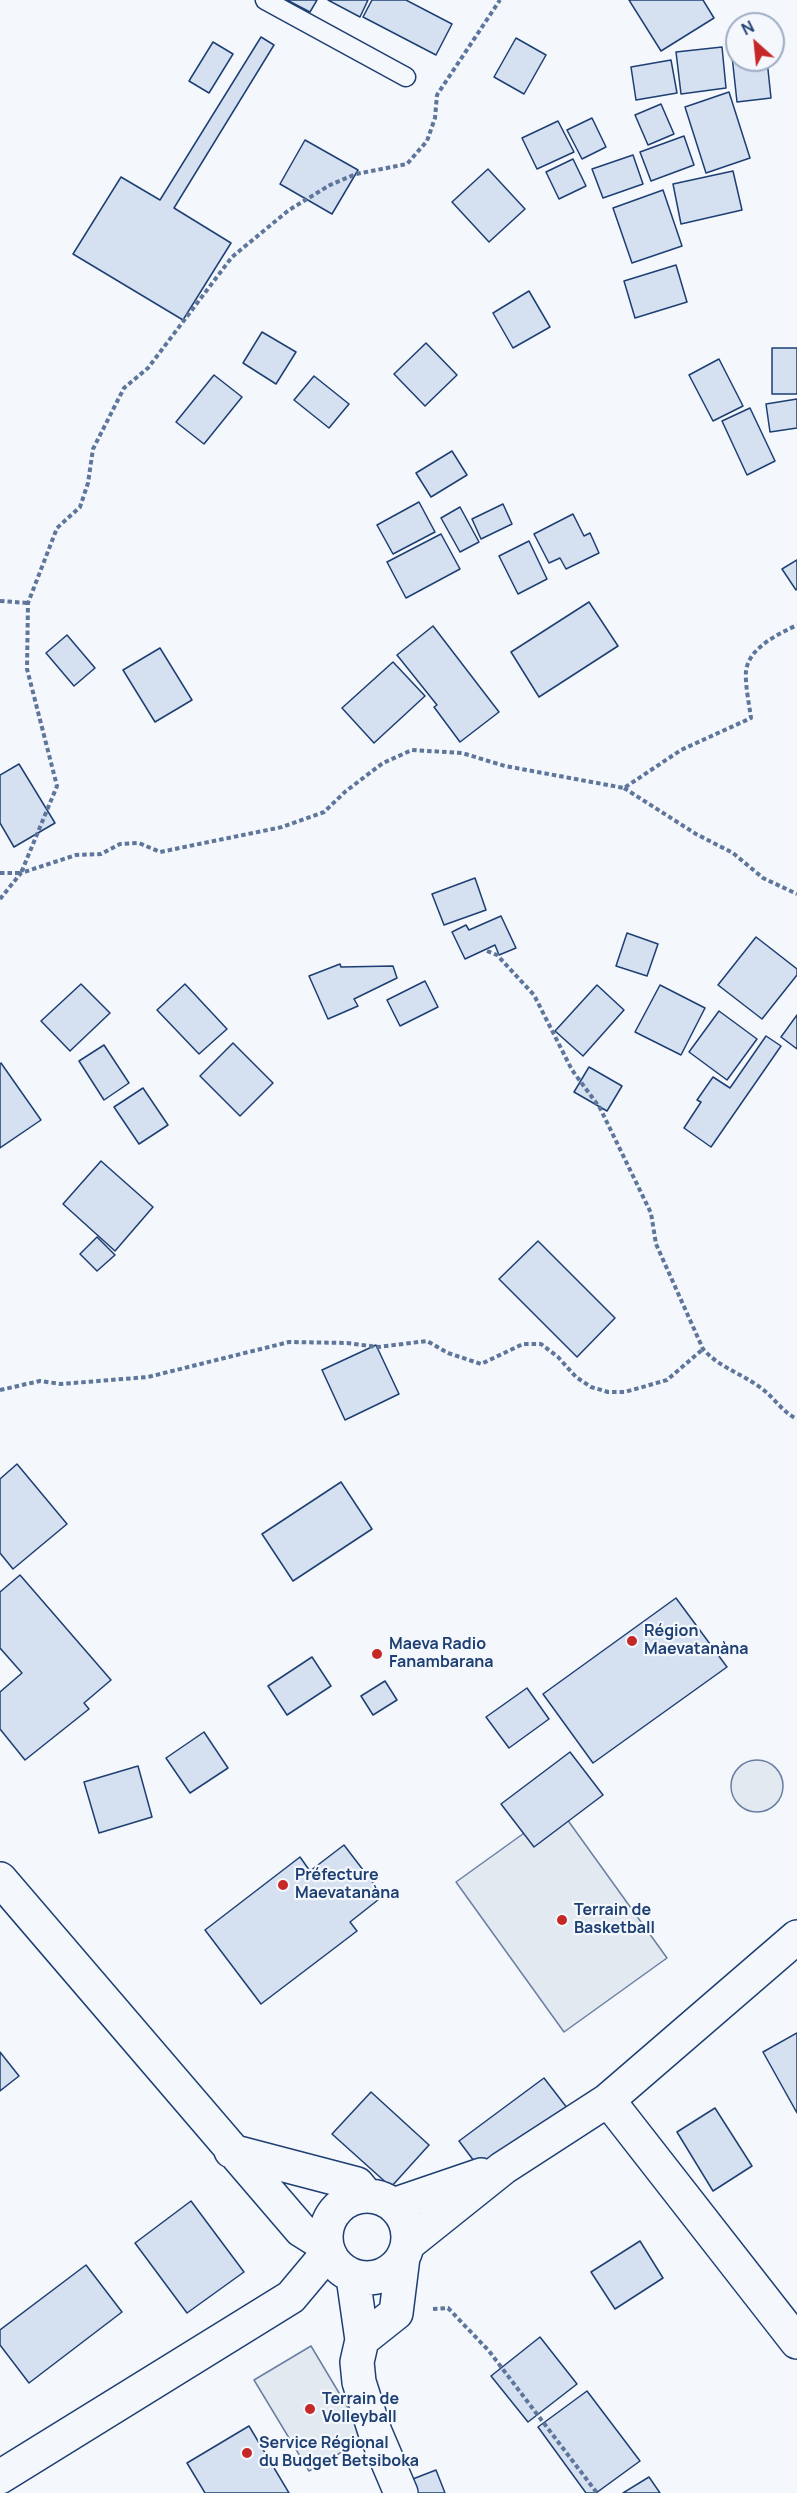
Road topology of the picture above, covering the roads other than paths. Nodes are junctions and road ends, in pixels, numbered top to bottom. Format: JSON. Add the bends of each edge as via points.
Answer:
{"nodes":[{"id":1,"x":265,"y":0,"type":"edge"},
{"id":2,"x":406,"y":77,"type":"dead end"},
{"id":3,"x":0,"y":1879,"type":"edge"},
{"id":4,"x":797,"y":1936,"type":"edge"},
{"id":5,"x":608,"y":2100,"type":"junction"},
{"id":6,"x":231,"y":2151,"type":"junction"},
{"id":7,"x":503,"y":2168,"type":"junction"},
{"id":8,"x":379,"y":2200,"type":"junction"},
{"id":9,"x":326,"y":2250,"type":"junction"},
{"id":10,"x":405,"y":2250,"type":"junction"},
{"id":11,"x":353,"y":2277,"type":"junction"},
{"id":12,"x":362,"y":2340,"type":"junction"},
{"id":13,"x":797,"y":2342,"type":"edge"},
{"id":14,"x":0,"y":2477,"type":"edge"},
{"id":15,"x":401,"y":2493,"type":"edge"}],
"edges":[{"from":1,"to":2,"type":"lane"},
{"from":3,"to":6,"type":"street"},
{"from":4,"to":5,"type":"street"},
{"from":5,"to":7,"type":"street"},
{"from":5,"to":13,"type":"street"},
{"from":6,"to":8,"type":"street","via":[[357,2184]]},
{"from":6,"to":9,"type":"street","via":[[301,2230]]},
{"from":7,"to":8,"type":"street"},
{"from":7,"to":10,"type":"street"},
{"from":8,"to":9,"type":"street","via":[[351,2198],[339,2205],[325,2230]]},
{"from":8,"to":10,"type":"street","via":[[402,2215],[408,2229]]},
{"from":9,"to":11,"type":"street"},
{"from":9,"to":14,"type":"street","via":[[291,2297]]},
{"from":10,"to":11,"type":"street","via":[[394,2268],[381,2276]]},
{"from":10,"to":12,"type":"street","via":[[396,2313]]},
{"from":11,"to":12,"type":"street"},
{"from":12,"to":15,"type":"street","via":[[357,2362],[359,2382]]}]}
